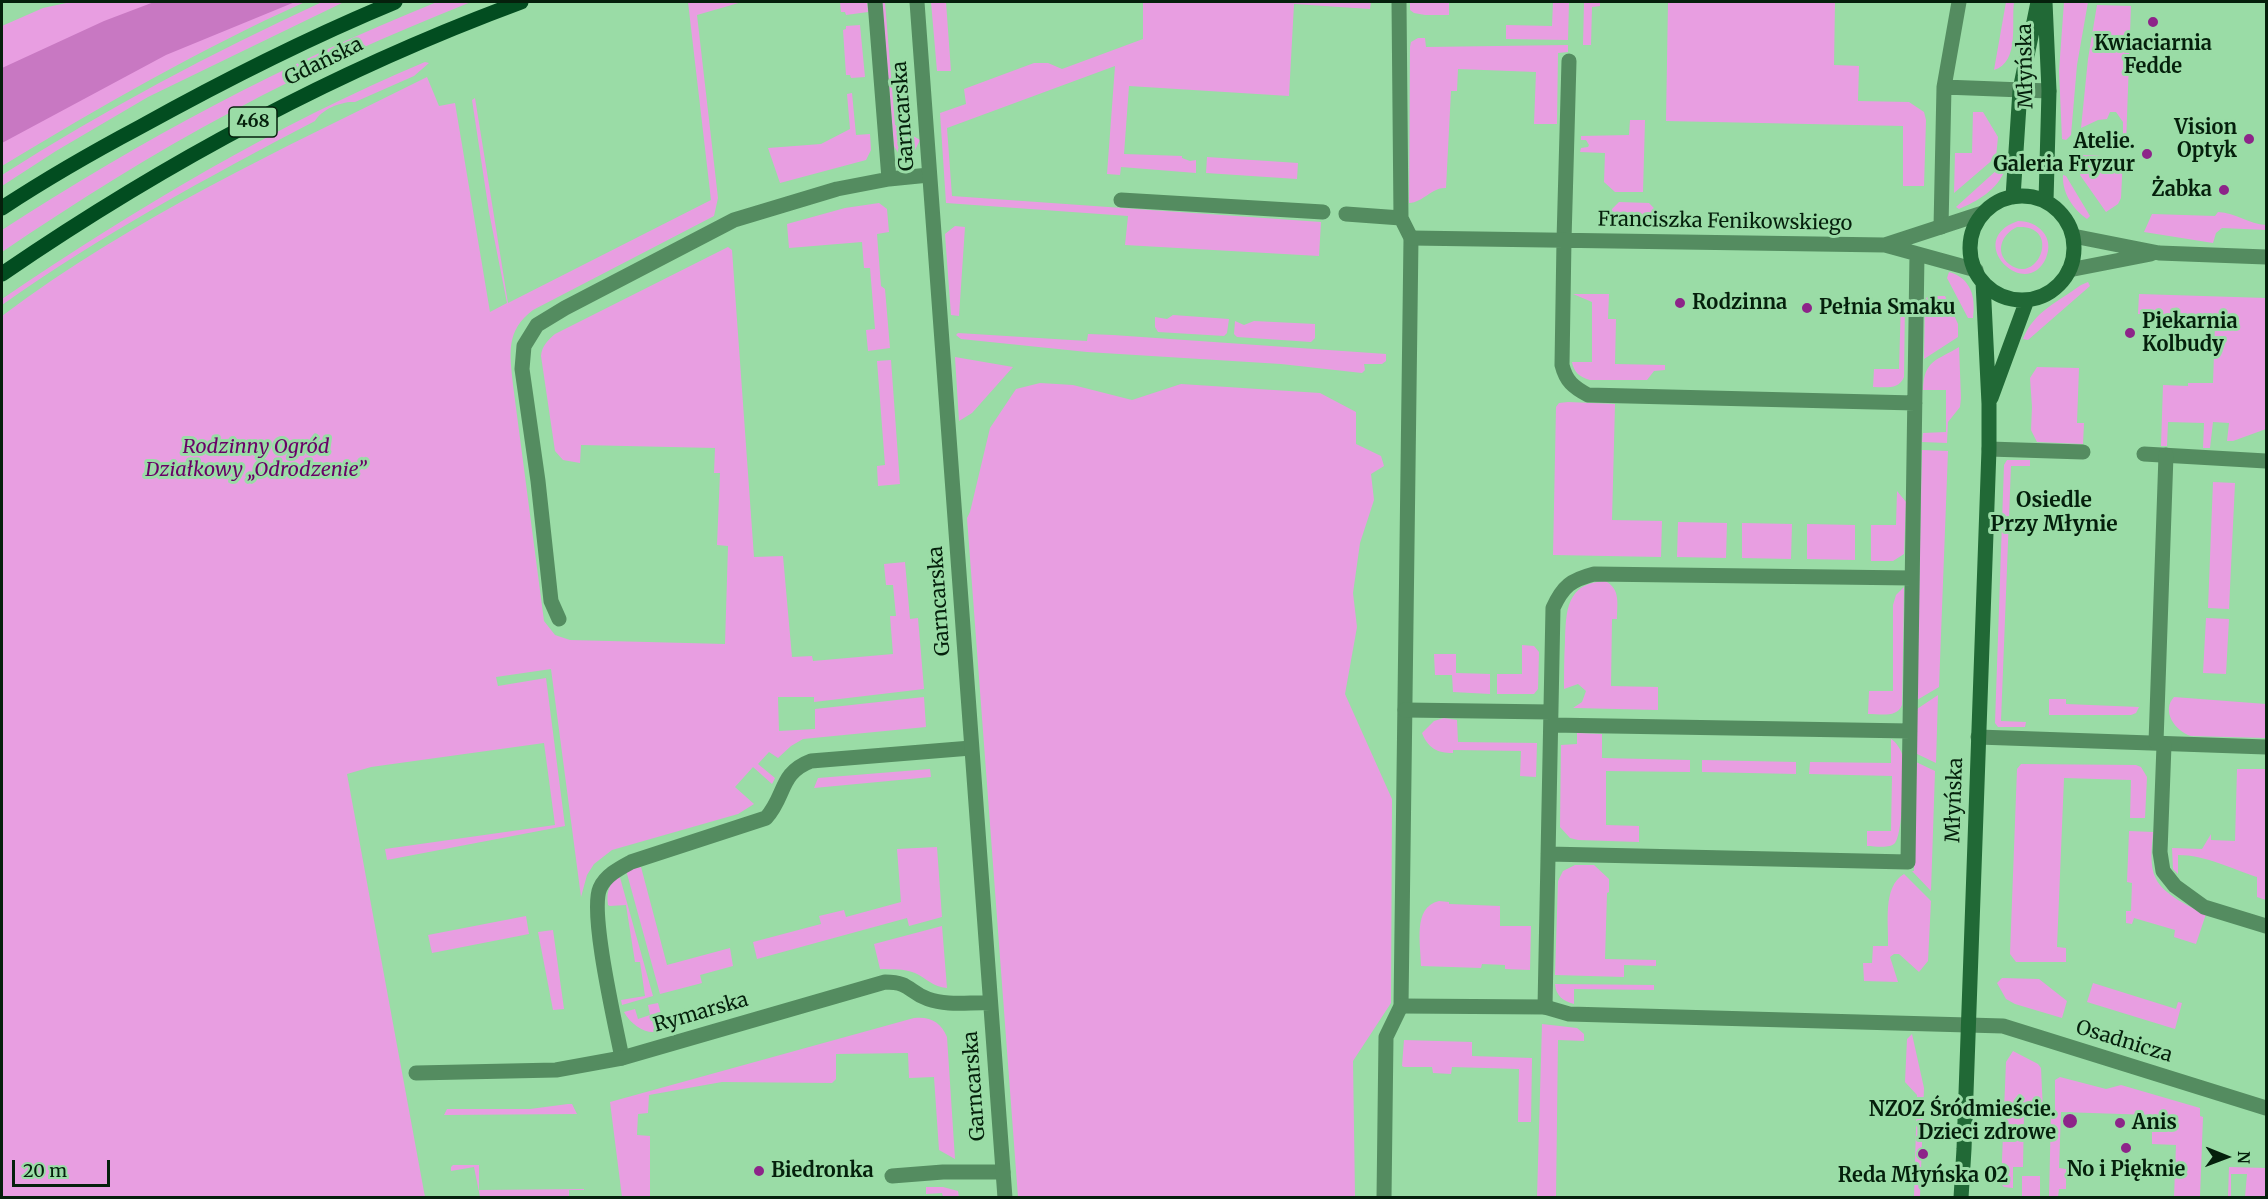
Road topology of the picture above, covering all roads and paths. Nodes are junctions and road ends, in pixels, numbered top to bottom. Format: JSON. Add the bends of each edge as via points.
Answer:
{"nodes":[{"id":1,"x":395,"y":2,"type":"edge"},
{"id":2,"x":521,"y":2,"type":"edge"},
{"id":3,"x":875,"y":2,"type":"edge"},
{"id":4,"x":917,"y":2,"type":"edge"},
{"id":5,"x":1399,"y":2,"type":"edge"},
{"id":6,"x":1959,"y":2,"type":"edge"},
{"id":7,"x":2038,"y":2,"type":"edge"},
{"id":8,"x":2045,"y":2,"type":"edge"},
{"id":9,"x":1569,"y":61,"type":"dead end"},
{"id":10,"x":1944,"y":87,"type":"junction"},
{"id":11,"x":2020,"y":90,"type":"junction"},
{"id":12,"x":2049,"y":91,"type":"junction"},
{"id":13,"x":929,"y":175,"type":"junction"},
{"id":14,"x":889,"y":179,"type":"junction"},
{"id":15,"x":2013,"y":197,"type":"junction"},
{"id":16,"x":1121,"y":200,"type":"dead end"},
{"id":17,"x":2046,"y":201,"type":"junction"},
{"id":18,"x":2,"y":208,"type":"edge"},
{"id":19,"x":1323,"y":212,"type":"dead end"},
{"id":20,"x":1983,"y":213,"type":"junction"},
{"id":21,"x":1346,"y":214,"type":"dead end"},
{"id":22,"x":1401,"y":218,"type":"junction"},
{"id":23,"x":1941,"y":227,"type":"junction"},
{"id":24,"x":2073,"y":236,"type":"junction"},
{"id":25,"x":1411,"y":238,"type":"junction"},
{"id":26,"x":1564,"y":240,"type":"junction"},
{"id":27,"x":1885,"y":245,"type":"junction"},
{"id":28,"x":2160,"y":253,"type":"junction"},
{"id":29,"x":1917,"y":254,"type":"junction"},
{"id":30,"x":2266,"y":257,"type":"edge"},
{"id":31,"x":2069,"y":270,"type":"junction"},
{"id":32,"x":2,"y":274,"type":"edge"},
{"id":33,"x":1979,"y":276,"type":"junction"},
{"id":34,"x":2027,"y":300,"type":"junction"},
{"id":35,"x":1915,"y":403,"type":"junction"},
{"id":36,"x":1989,"y":404,"type":"junction"},
{"id":37,"x":1989,"y":449,"type":"junction"},
{"id":38,"x":2083,"y":452,"type":"dead end"},
{"id":39,"x":2144,"y":454,"type":"dead end"},
{"id":40,"x":2166,"y":455,"type":"junction"},
{"id":41,"x":2266,"y":461,"type":"edge"},
{"id":42,"x":1912,"y":578,"type":"junction"},
{"id":43,"x":559,"y":619,"type":"dead end"},
{"id":44,"x":1405,"y":710,"type":"junction"},
{"id":45,"x":1551,"y":718,"type":"junction"},
{"id":46,"x":1910,"y":731,"type":"junction"},
{"id":47,"x":1978,"y":737,"type":"junction"},
{"id":48,"x":2160,"y":744,"type":"junction"},
{"id":49,"x":2266,"y":747,"type":"edge"},
{"id":50,"x":971,"y":748,"type":"junction"},
{"id":51,"x":1548,"y":854,"type":"junction"},
{"id":52,"x":2266,"y":927,"type":"edge"},
{"id":53,"x":990,"y":1003,"type":"junction"},
{"id":54,"x":1401,"y":1006,"type":"junction"},
{"id":55,"x":1545,"y":1007,"type":"junction"},
{"id":56,"x":1968,"y":1025,"type":"junction"},
{"id":57,"x":622,"y":1058,"type":"junction"},
{"id":58,"x":416,"y":1073,"type":"dead end"},
{"id":59,"x":2266,"y":1108,"type":"edge"},
{"id":60,"x":1003,"y":1172,"type":"junction"},
{"id":61,"x":892,"y":1176,"type":"dead end"},
{"id":62,"x":1005,"y":1197,"type":"edge"},
{"id":63,"x":1384,"y":1197,"type":"edge"},
{"id":64,"x":1961,"y":1197,"type":"edge"}],
"edges":[{"from":1,"to":18,"type":"main road","name":"Gdańska","number":"468","via":[[238,73]]},
{"from":2,"to":32,"type":"main road","name":"Gdańska","number":"468","via":[[376,60],[291,102],[130,191]]},
{"from":3,"to":14,"type":"street"},
{"from":4,"to":13,"type":"street","name":"Garncarska"},
{"from":5,"to":22,"type":"street"},
{"from":6,"to":10,"type":"street"},
{"from":7,"to":11,"type":"street","name":"Młyńska"},
{"from":8,"to":12,"type":"street","name":"Młyńska"},
{"from":9,"to":26,"type":"street"},
{"from":10,"to":11,"type":"street"},
{"from":10,"to":23,"type":"street"},
{"from":11,"to":12,"type":"street"},
{"from":11,"to":15,"type":"street","name":"Młyńska"},
{"from":12,"to":17,"type":"street","name":"Młyńska"},
{"from":13,"to":14,"type":"street"},
{"from":13,"to":50,"type":"street","name":"Garncarska"},
{"from":14,"to":43,"type":"street","via":[[837,189],[734,220],[537,325],[524,346],[522,369],[551,601]]},
{"from":15,"to":17,"type":"street","via":[[2030,196]]},
{"from":15,"to":20,"type":"street","via":[[1997,202]]},
{"from":16,"to":19,"type":"street"},
{"from":17,"to":24,"type":"street","via":[[2063,216]]},
{"from":20,"to":23,"type":"street","name":"Franciszka Fenikowskiego"},
{"from":20,"to":33,"type":"street","via":[[1971,242]]},
{"from":21,"to":22,"type":"street"},
{"from":22,"to":25,"type":"street"},
{"from":23,"to":27,"type":"street","name":"Franciszka Fenikowskiego"},
{"from":24,"to":28,"type":"street"},
{"from":24,"to":31,"type":"street"},
{"from":25,"to":26,"type":"street","name":"Franciszka Fenikowskiego"},
{"from":25,"to":44,"type":"street"},
{"from":26,"to":27,"type":"street","name":"Franciszka Fenikowskiego"},
{"from":26,"to":35,"type":"street","via":[[1562,365],[1566,379],[1588,395]]},
{"from":27,"to":29,"type":"street","name":"Franciszka Fenikowskiego"},
{"from":28,"to":30,"type":"street"},
{"from":28,"to":31,"type":"street"},
{"from":29,"to":33,"type":"street","name":"Franciszka Fenikowskiego"},
{"from":29,"to":35,"type":"street"},
{"from":31,"to":34,"type":"street","via":[[2052,291]]},
{"from":33,"to":34,"type":"street","via":[[1995,293]]},
{"from":33,"to":36,"type":"street","name":"Młyńska"},
{"from":34,"to":36,"type":"street","name":"Młyńska"},
{"from":35,"to":42,"type":"street"},
{"from":36,"to":37,"type":"street","name":"Młyńska"},
{"from":37,"to":38,"type":"street"},
{"from":37,"to":47,"type":"street","name":"Młyńska"},
{"from":39,"to":40,"type":"street"},
{"from":40,"to":41,"type":"street"},
{"from":40,"to":48,"type":"street"},
{"from":42,"to":45,"type":"street","via":[[1594,574],[1576,578],[1560,592],[1553,608]]},
{"from":42,"to":46,"type":"street"},
{"from":44,"to":45,"type":"street"},
{"from":44,"to":54,"type":"street"},
{"from":45,"to":46,"type":"street"},
{"from":45,"to":51,"type":"street"},
{"from":46,"to":51,"type":"street","via":[[1908,862]]},
{"from":47,"to":48,"type":"street"},
{"from":47,"to":56,"type":"street","name":"Młyńska"},
{"from":48,"to":49,"type":"street"},
{"from":48,"to":52,"type":"street","via":[[2163,872],[2204,907]]},
{"from":50,"to":53,"type":"street","name":"Garncarska"},
{"from":50,"to":57,"type":"street","via":[[811,761],[790,773],[776,807],[766,818],[614,871],[600,888],[597,908]]},
{"from":51,"to":55,"type":"street"},
{"from":53,"to":57,"type":"street","name":"Rymarska","via":[[937,1002],[901,982],[885,982]]},
{"from":53,"to":60,"type":"street","name":"Garncarska"},
{"from":54,"to":55,"type":"street","name":"Osadnicza"},
{"from":54,"to":63,"type":"street","via":[[1386,1037]]},
{"from":55,"to":56,"type":"street","name":"Osadnicza","via":[[1569,1014]]},
{"from":56,"to":59,"type":"street","name":"Osadnicza","via":[[2003,1026]]},
{"from":56,"to":64,"type":"street","name":"Młyńska"},
{"from":57,"to":58,"type":"street","name":"Rymarska","via":[[556,1070]]},
{"from":60,"to":61,"type":"street"},
{"from":60,"to":62,"type":"street","name":"Garncarska"}]}
